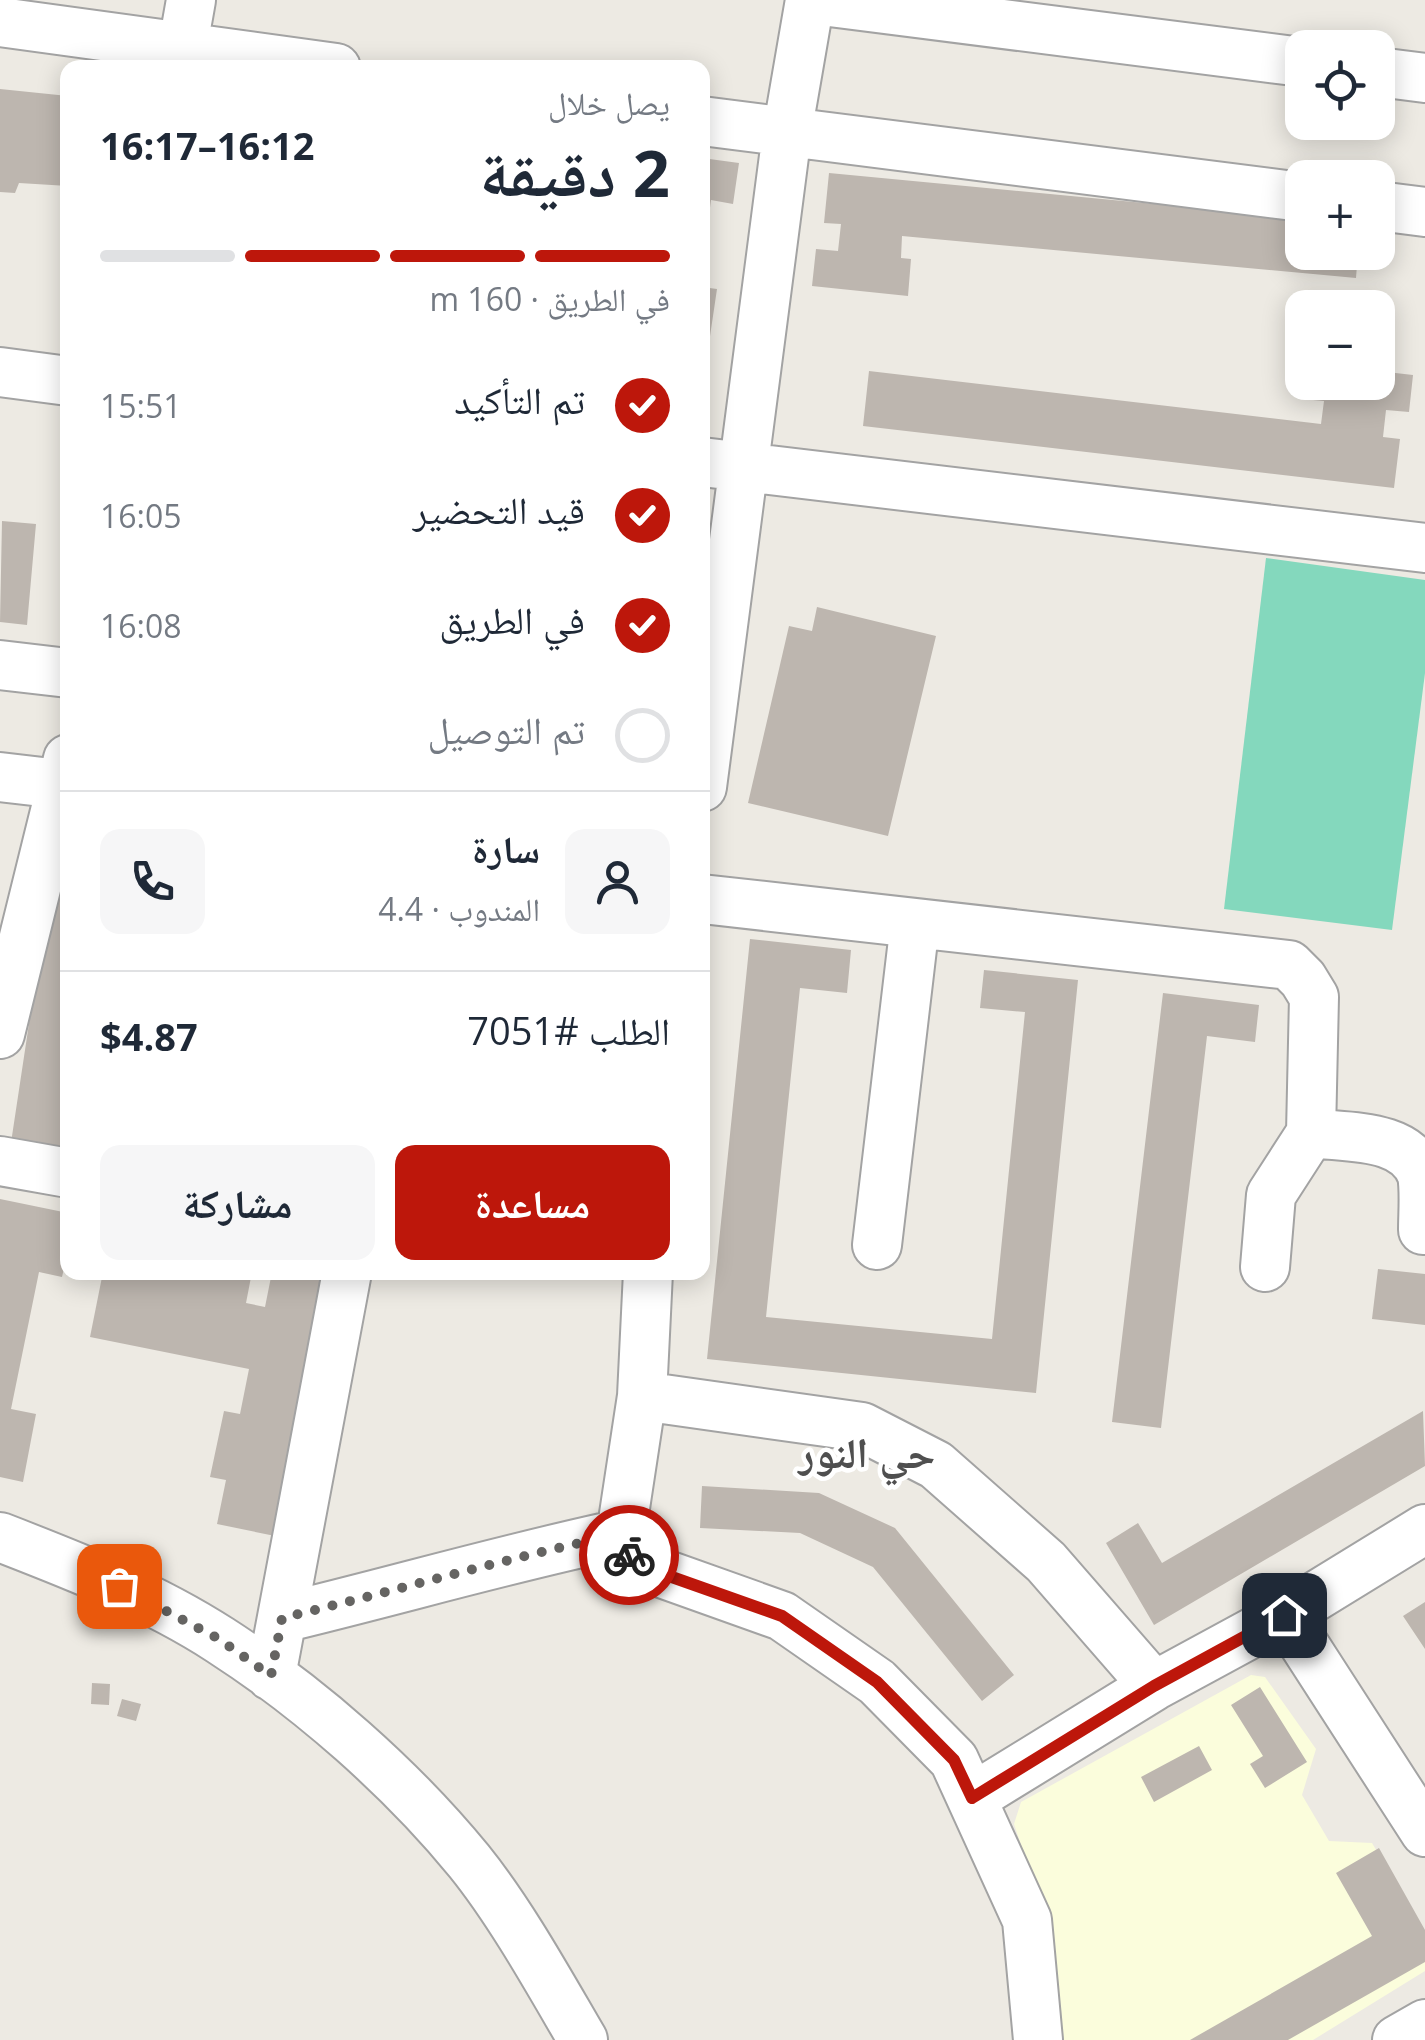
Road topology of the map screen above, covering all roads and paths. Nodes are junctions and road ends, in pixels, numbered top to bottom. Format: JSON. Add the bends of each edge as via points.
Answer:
{"nodes":[{"id":1,"x":812,"y":0,"type":"edge"},
{"id":2,"x":0,"y":22,"type":"edge"},
{"id":3,"x":184,"y":38,"type":"edge"},
{"id":4,"x":295,"y":60,"type":"edge"},
{"id":5,"x":1285,"y":60,"type":"edge"},
{"id":6,"x":1395,"y":74,"type":"edge"},
{"id":7,"x":1425,"y":78,"type":"edge"},
{"id":8,"x":710,"y":122,"type":"edge"},
{"id":9,"x":787,"y":133,"type":"junction"},
{"id":10,"x":1285,"y":194,"type":"edge"},
{"id":11,"x":1395,"y":208,"type":"edge"},
{"id":12,"x":1425,"y":212,"type":"edge"},
{"id":13,"x":0,"y":372,"type":"edge"},
{"id":14,"x":60,"y":380,"type":"edge"},
{"id":15,"x":724,"y":465,"type":"edge"},
{"id":16,"x":1425,"y":548,"type":"edge"},
{"id":17,"x":0,"y":665,"type":"edge"},
{"id":18,"x":60,"y":673,"type":"edge"},
{"id":19,"x":710,"y":679,"type":"edge"},
{"id":20,"x":60,"y":776,"type":"edge"},
{"id":21,"x":0,"y":777,"type":"edge"},
{"id":22,"x":60,"y":799,"type":"edge"},
{"id":23,"x":710,"y":900,"type":"edge"},
{"id":24,"x":915,"y":923,"type":"junction"},
{"id":25,"x":0,"y":1034,"type":"edge"},
{"id":26,"x":1311,"y":1132,"type":"junction"},
{"id":27,"x":0,"y":1161,"type":"edge"},
{"id":28,"x":60,"y":1172,"type":"edge"},
{"id":29,"x":1423,"y":1230,"type":"edge"},
{"id":30,"x":877,"y":1245,"type":"dead end"},
{"id":31,"x":1265,"y":1267,"type":"dead end"},
{"id":32,"x":346,"y":1280,"type":"edge"},
{"id":33,"x":648,"y":1280,"type":"edge"},
{"id":34,"x":642,"y":1396,"type":"junction"},
{"id":35,"x":1425,"y":1529,"type":"edge"},
{"id":36,"x":621,"y":1534,"type":"junction"},
{"id":37,"x":0,"y":1537,"type":"edge"},
{"id":38,"x":1284,"y":1615,"type":"junction"},
{"id":39,"x":282,"y":1618,"type":"junction"},
{"id":40,"x":271,"y":1676,"type":"junction"},
{"id":41,"x":1154,"y":1686,"type":"junction"},
{"id":42,"x":972,"y":1798,"type":"junction"},
{"id":43,"x":1425,"y":1832,"type":"edge"},
{"id":44,"x":1425,"y":2024,"type":"edge"},
{"id":45,"x":583,"y":2040,"type":"edge"},
{"id":46,"x":1038,"y":2040,"type":"edge"},
{"id":47,"x":1397,"y":2040,"type":"edge"}],
"edges":[{"from":1,"to":5,"type":"street"},
{"from":1,"to":9,"type":"street"},
{"from":2,"to":3,"type":"street"},
{"from":3,"to":4,"type":"street"},
{"from":6,"to":7,"type":"street"},
{"from":8,"to":9,"type":"street"},
{"from":9,"to":10,"type":"street"},
{"from":9,"to":15,"type":"street"},
{"from":11,"to":12,"type":"street"},
{"from":13,"to":14,"type":"street"},
{"from":15,"to":16,"type":"street"},
{"from":15,"to":19,"type":"street"},
{"from":17,"to":18,"type":"street"},
{"from":20,"to":21,"type":"street"},
{"from":22,"to":25,"type":"street"},
{"from":23,"to":24,"type":"street"},
{"from":24,"to":26,"type":"street","via":[[1289,965],[1314,997]]},
{"from":24,"to":30,"type":"street"},
{"from":26,"to":29,"type":"street","via":[[1396,1144],[1423,1177]]},
{"from":26,"to":31,"type":"street","via":[[1271,1195]]},
{"from":27,"to":28,"type":"street"},
{"from":32,"to":39,"type":"street"},
{"from":33,"to":34,"type":"street"},
{"from":34,"to":36,"type":"street"},
{"from":34,"to":41,"type":"street","via":[[862,1427],[936,1465],[1046,1562]]},
{"from":35,"to":38,"type":"street"},
{"from":36,"to":39,"type":"street"},
{"from":36,"to":42,"type":"street","via":[[629,1556],[652,1570],[782,1616],[877,1682],[954,1760]]},
{"from":37,"to":40,"type":"street","via":[[144,1598]]},
{"from":38,"to":41,"type":"street"},
{"from":38,"to":43,"type":"street"},
{"from":39,"to":40,"type":"street"},
{"from":40,"to":45,"type":"street","via":[[412,1797],[471,1864]]},
{"from":41,"to":42,"type":"street"},
{"from":42,"to":46,"type":"street","via":[[1028,1920]]},
{"from":44,"to":47,"type":"street"}]}
